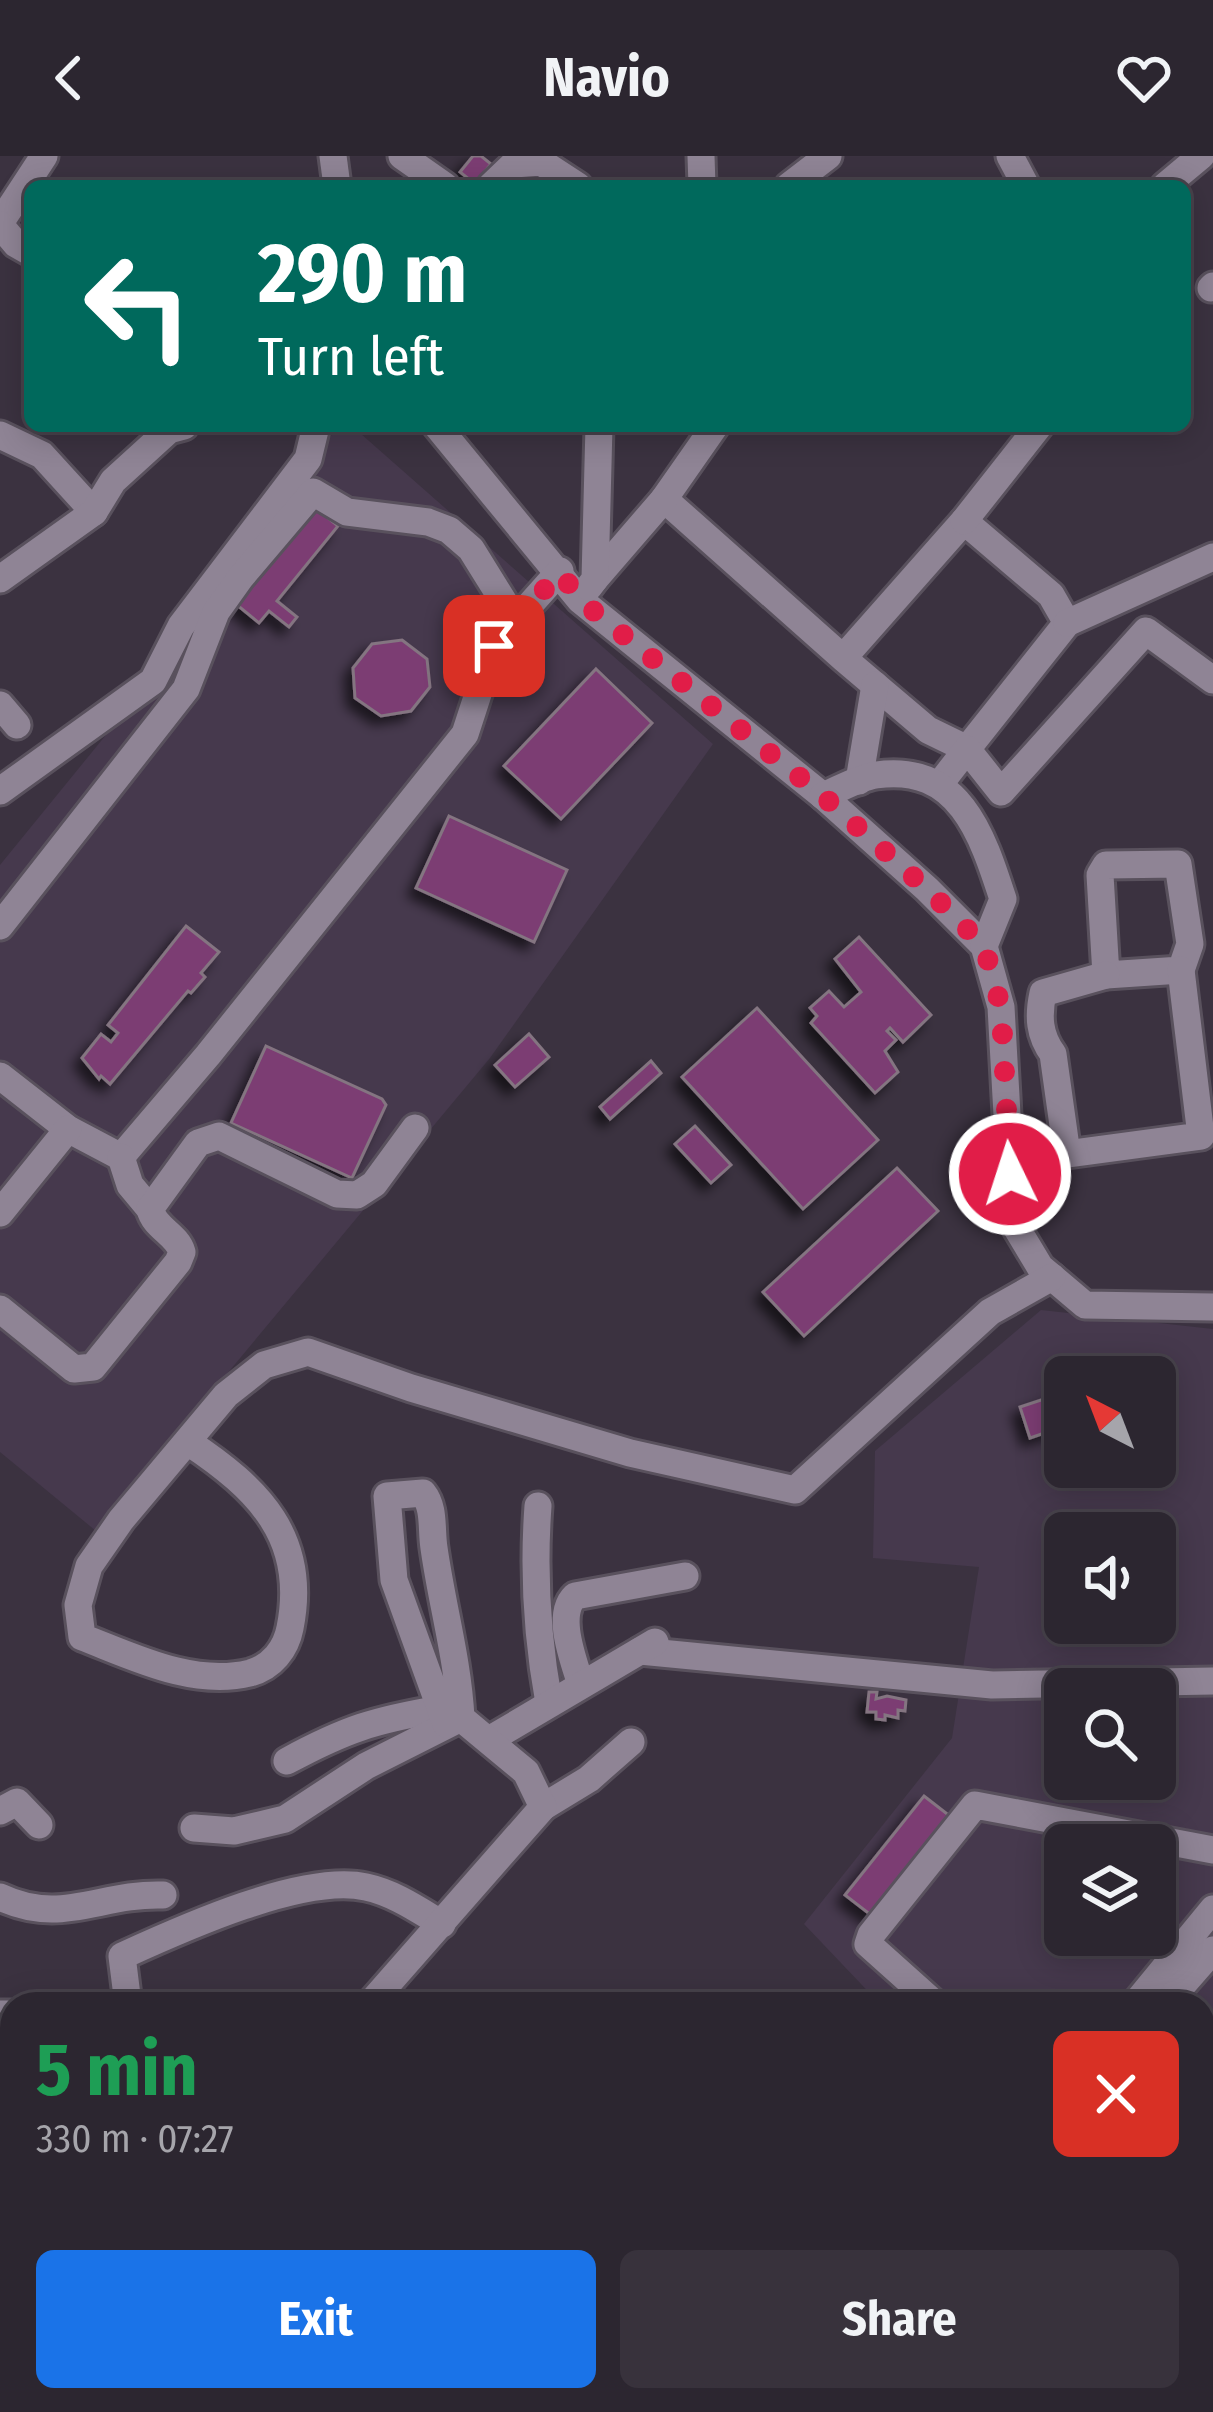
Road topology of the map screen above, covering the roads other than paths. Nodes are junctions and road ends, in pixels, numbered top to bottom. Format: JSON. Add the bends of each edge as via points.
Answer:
{"nodes":[{"id":1,"x":402,"y":156,"type":"edge"},
{"id":2,"x":828,"y":156,"type":"edge"},
{"id":3,"x":1201,"y":156,"type":"edge"},
{"id":4,"x":436,"y":180,"type":"edge"},
{"id":5,"x":497,"y":180,"type":"edge"},
{"id":6,"x":569,"y":180,"type":"edge"},
{"id":7,"x":798,"y":180,"type":"edge"},
{"id":8,"x":1172,"y":180,"type":"edge"},
{"id":9,"x":24,"y":187,"type":"edge"},
{"id":10,"x":0,"y":224,"type":"edge"},
{"id":11,"x":24,"y":249,"type":"edge"},
{"id":12,"x":168,"y":432,"type":"edge"},
{"id":13,"x":315,"y":432,"type":"edge"},
{"id":14,"x":442,"y":432,"type":"edge"},
{"id":15,"x":599,"y":432,"type":"edge"},
{"id":16,"x":711,"y":432,"type":"edge"},
{"id":17,"x":1034,"y":432,"type":"edge"},
{"id":18,"x":0,"y":435,"type":"edge"},
{"id":19,"x":664,"y":499,"type":"junction"},
{"id":20,"x":94,"y":512,"type":"junction"},
{"id":21,"x":964,"y":521,"type":"junction"},
{"id":22,"x":1213,"y":557,"type":"edge"},
{"id":23,"x":560,"y":572,"type":"junction"},
{"id":24,"x":0,"y":579,"type":"edge"},
{"id":25,"x":588,"y":590,"type":"junction"},
{"id":26,"x":517,"y":623,"type":"junction"},
{"id":27,"x":1067,"y":623,"type":"junction"},
{"id":28,"x":843,"y":658,"type":"junction"},
{"id":29,"x":1213,"y":680,"type":"edge"},
{"id":30,"x":875,"y":685,"type":"junction"},
{"id":31,"x":967,"y":749,"type":"junction"},
{"id":32,"x":859,"y":781,"type":"junction"},
{"id":33,"x":940,"y":785,"type":"junction"},
{"id":34,"x":0,"y":791,"type":"edge"},
{"id":35,"x":823,"y":796,"type":"junction"},
{"id":36,"x":0,"y":926,"type":"edge"},
{"id":37,"x":984,"y":946,"type":"junction"},
{"id":38,"x":1195,"y":952,"type":"edge"},
{"id":39,"x":1106,"y":975,"type":"junction"},
{"id":40,"x":0,"y":1076,"type":"edge"},
{"id":41,"x":415,"y":1128,"type":"dead end"},
{"id":42,"x":68,"y":1129,"type":"junction"},
{"id":43,"x":121,"y":1157,"type":"junction"},
{"id":44,"x":149,"y":1209,"type":"junction"},
{"id":45,"x":0,"y":1214,"type":"edge"},
{"id":46,"x":1052,"y":1277,"type":"junction"},
{"id":47,"x":1213,"y":1306,"type":"edge"},
{"id":48,"x":0,"y":1309,"type":"edge"},
{"id":49,"x":188,"y":1442,"type":"junction"},
{"id":50,"x":538,"y":1506,"type":"dead end"},
{"id":51,"x":685,"y":1576,"type":"dead end"},
{"id":52,"x":666,"y":1635,"type":"dead end"},
{"id":53,"x":640,"y":1651,"type":"junction"},
{"id":54,"x":1213,"y":1682,"type":"edge"},
{"id":55,"x":581,"y":1685,"type":"junction"},
{"id":56,"x":549,"y":1703,"type":"junction"},
{"id":57,"x":449,"y":1716,"type":"junction"},
{"id":58,"x":488,"y":1740,"type":"junction"},
{"id":59,"x":631,"y":1742,"type":"dead end"},
{"id":60,"x":287,"y":1761,"type":"dead end"},
{"id":61,"x":543,"y":1807,"type":"junction"},
{"id":62,"x":0,"y":1811,"type":"edge"},
{"id":63,"x":39,"y":1825,"type":"dead end"},
{"id":64,"x":194,"y":1828,"type":"dead end"},
{"id":65,"x":1213,"y":1850,"type":"edge"},
{"id":66,"x":163,"y":1895,"type":"dead end"},
{"id":67,"x":0,"y":1897,"type":"edge"},
{"id":68,"x":1213,"y":1910,"type":"edge"},
{"id":69,"x":442,"y":1924,"type":"junction"},
{"id":70,"x":1213,"y":1950,"type":"edge"},
{"id":71,"x":126,"y":1992,"type":"edge"},
{"id":72,"x":381,"y":1992,"type":"edge"},
{"id":73,"x":922,"y":1992,"type":"edge"},
{"id":74,"x":1145,"y":1992,"type":"edge"},
{"id":75,"x":1176,"y":1992,"type":"edge"}],
"edges":[{"from":1,"to":4,"type":"street"},
{"from":2,"to":7,"type":"street"},
{"from":3,"to":8,"type":"street"},
{"from":5,"to":6,"type":"street","via":[[514,164],[541,162]]},
{"from":9,"to":10,"type":"street"},
{"from":10,"to":11,"type":"street"},
{"from":12,"to":20,"type":"street","via":[[113,481]]},
{"from":13,"to":34,"type":"street","via":[[308,459],[181,626],[153,681]]},
{"from":14,"to":23,"type":"street"},
{"from":15,"to":25,"type":"street"},
{"from":16,"to":19,"type":"street"},
{"from":17,"to":21,"type":"street"},
{"from":18,"to":20,"type":"street","via":[[42,455]]},
{"from":19,"to":25,"type":"street"},
{"from":19,"to":28,"type":"street"},
{"from":20,"to":24,"type":"street"},
{"from":21,"to":27,"type":"street","via":[[1051,595]]},
{"from":21,"to":28,"type":"street"},
{"from":22,"to":27,"type":"street"},
{"from":23,"to":25,"type":"street"},
{"from":23,"to":26,"type":"street"},
{"from":25,"to":35,"type":"street"},
{"from":26,"to":36,"type":"street","via":[[471,549],[449,530],[347,512],[313,492],[216,612],[186,689]]},
{"from":26,"to":43,"type":"street","via":[[494,646],[465,734]]},
{"from":27,"to":31,"type":"street"},
{"from":28,"to":30,"type":"street"},
{"from":29,"to":31,"type":"street","via":[[1146,631],[1001,792]]},
{"from":30,"to":31,"type":"street","via":[[928,730]]},
{"from":30,"to":32,"type":"street"},
{"from":31,"to":33,"type":"street"},
{"from":32,"to":33,"type":"street","via":[[913,773]]},
{"from":32,"to":35,"type":"street"},
{"from":33,"to":37,"type":"street","via":[[968,813],[1004,899]]},
{"from":35,"to":37,"type":"street"},
{"from":37,"to":46,"type":"street","via":[[1001,1007],[1013,1222]]},
{"from":38,"to":39,"type":"street"},
{"from":38,"to":39,"type":"street","via":[[1178,864],[1106,865]]},
{"from":38,"to":39,"type":"street","via":[[1201,1136],[1067,1154],[1040,1005],[1043,993]]},
{"from":40,"to":42,"type":"street"},
{"from":41,"to":44,"type":"street","via":[[358,1195],[338,1194],[210,1136]]},
{"from":42,"to":43,"type":"street"},
{"from":42,"to":45,"type":"street"},
{"from":43,"to":44,"type":"street"},
{"from":44,"to":48,"type":"street","via":[[182,1252],[93,1367],[74,1370]]},
{"from":46,"to":47,"type":"street","via":[[1085,1305]]},
{"from":46,"to":49,"type":"street","via":[[990,1312],[795,1490],[630,1453],[308,1352],[264,1365],[226,1394]]},
{"from":49,"to":49,"type":"street","via":[[279,1524],[294,1564],[288,1637],[274,1660],[252,1672],[204,1676],[82,1637],[78,1605],[89,1566]]},
{"from":50,"to":56,"type":"street","via":[[536,1623]]},
{"from":51,"to":55,"type":"street","via":[[568,1601]]},
{"from":52,"to":53,"type":"street"},
{"from":53,"to":54,"type":"street","via":[[992,1685]]},
{"from":53,"to":55,"type":"street"},
{"from":55,"to":56,"type":"street"},
{"from":56,"to":58,"type":"street"},
{"from":57,"to":57,"type":"street","via":[[459,1675],[430,1502],[423,1493],[387,1496],[394,1580]]},
{"from":57,"to":58,"type":"street"},
{"from":57,"to":60,"type":"street","via":[[374,1720]]},
{"from":57,"to":64,"type":"street","via":[[285,1819],[234,1831]]},
{"from":58,"to":61,"type":"street","via":[[526,1772]]},
{"from":59,"to":61,"type":"street"},
{"from":61,"to":69,"type":"street"},
{"from":62,"to":63,"type":"street","via":[[16,1802]]},
{"from":65,"to":73,"type":"street","via":[[975,1805],[868,1944]]},
{"from":66,"to":67,"type":"street","via":[[119,1895],[55,1912]]},
{"from":68,"to":74,"type":"street"},
{"from":69,"to":71,"type":"street","via":[[360,1885],[301,1890],[122,1956]]},
{"from":69,"to":72,"type":"street"},
{"from":70,"to":75,"type":"street"}]}
